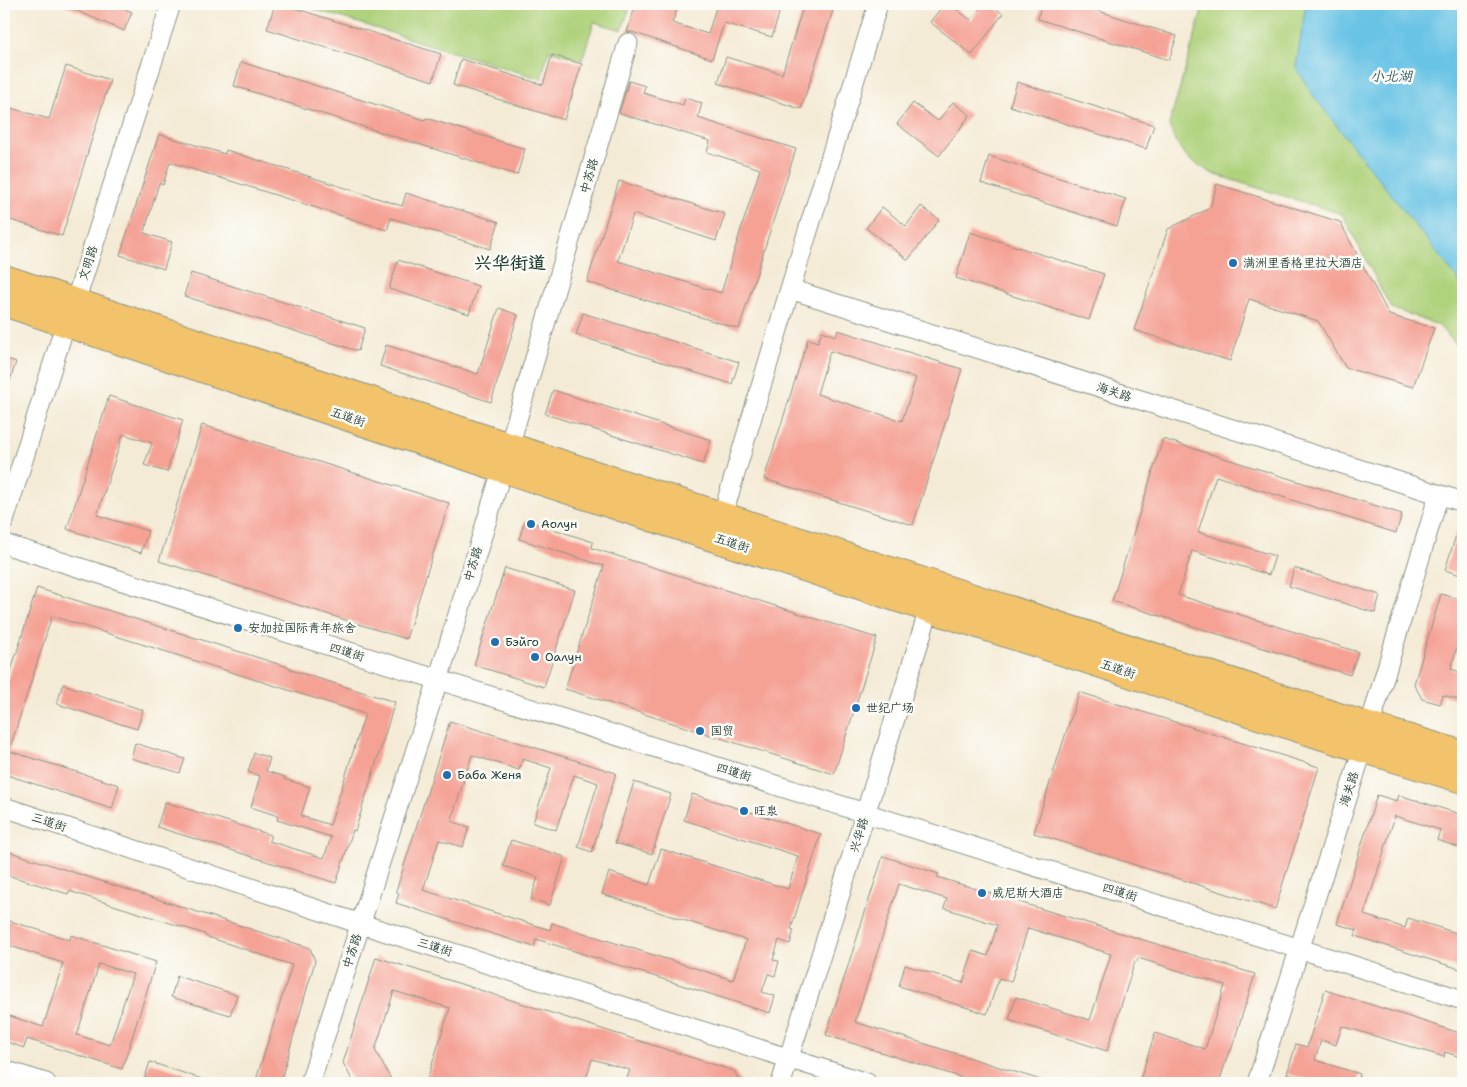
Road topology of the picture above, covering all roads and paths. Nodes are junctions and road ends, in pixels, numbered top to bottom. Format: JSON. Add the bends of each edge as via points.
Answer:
{"nodes":[{"id":1,"x":171,"y":4,"type":"edge"},
{"id":2,"x":878,"y":4,"type":"edge"},
{"id":3,"x":628,"y":43,"type":"dead end"},
{"id":4,"x":4,"y":279,"type":"edge"},
{"id":5,"x":790,"y":289,"type":"junction"},
{"id":6,"x":4,"y":302,"type":"edge"},
{"id":7,"x":71,"y":313,"type":"junction"},
{"id":8,"x":505,"y":458,"type":"junction"},
{"id":9,"x":1439,"y":494,"type":"junction"},
{"id":10,"x":1463,"y":502,"type":"edge"},
{"id":11,"x":726,"y":504,"type":"dead end"},
{"id":12,"x":4,"y":521,"type":"edge"},
{"id":13,"x":4,"y":544,"type":"edge"},
{"id":14,"x":933,"y":597,"type":"junction"},
{"id":15,"x":438,"y":680,"type":"junction"},
{"id":16,"x":1366,"y":737,"type":"junction"},
{"id":17,"x":1463,"y":756,"type":"edge"},
{"id":18,"x":1463,"y":779,"type":"edge"},
{"id":19,"x":4,"y":807,"type":"edge"},
{"id":20,"x":865,"y":813,"type":"junction"},
{"id":21,"x":361,"y":924,"type":"junction"},
{"id":22,"x":1299,"y":948,"type":"junction"},
{"id":23,"x":1463,"y":1000,"type":"edge"},
{"id":24,"x":788,"y":1058,"type":"junction"},
{"id":25,"x":4,"y":1070,"type":"edge"},
{"id":26,"x":46,"y":1083,"type":"edge"},
{"id":27,"x":310,"y":1083,"type":"edge"},
{"id":28,"x":781,"y":1083,"type":"edge"},
{"id":29,"x":867,"y":1083,"type":"edge"},
{"id":30,"x":1257,"y":1083,"type":"edge"}],
"edges":[{"from":1,"to":7,"type":"street","name":"文明路"},
{"from":2,"to":5,"type":"street"},
{"from":3,"to":8,"type":"street","name":"中苏路"},
{"from":4,"to":7,"type":"highway","name":"五道街"},
{"from":5,"to":9,"type":"street","name":"海关路"},
{"from":5,"to":11,"type":"street"},
{"from":6,"to":7,"type":"highway","name":"五道街"},
{"from":7,"to":8,"type":"highway","name":"五道街"},
{"from":7,"to":12,"type":"street","name":"文明路"},
{"from":8,"to":14,"type":"highway","name":"五道街"},
{"from":8,"to":15,"type":"street","name":"中苏路"},
{"from":9,"to":10,"type":"street","name":"海关路"},
{"from":9,"to":16,"type":"street","name":"海关路"},
{"from":13,"to":15,"type":"street","name":"四道街"},
{"from":14,"to":16,"type":"highway","name":"五道街"},
{"from":14,"to":20,"type":"street","name":"兴华路"},
{"from":15,"to":20,"type":"street","name":"四道街"},
{"from":15,"to":21,"type":"street","name":"中苏路"},
{"from":16,"to":17,"type":"highway","name":"五道街"},
{"from":16,"to":18,"type":"highway","name":"五道街"},
{"from":16,"to":22,"type":"street","name":"海关路"},
{"from":19,"to":21,"type":"street","name":"三道街"},
{"from":20,"to":22,"type":"street","name":"四道街"},
{"from":20,"to":24,"type":"street","name":"兴华路"},
{"from":21,"to":24,"type":"street","name":"三道街"},
{"from":21,"to":27,"type":"street","name":"中苏路"},
{"from":22,"to":23,"type":"street","name":"四道街"},
{"from":22,"to":30,"type":"street","name":"海关路"},
{"from":24,"to":28,"type":"street","name":"兴华路"},
{"from":24,"to":29,"type":"street","name":"三道街"},
{"from":25,"to":26,"type":"street"}]}
